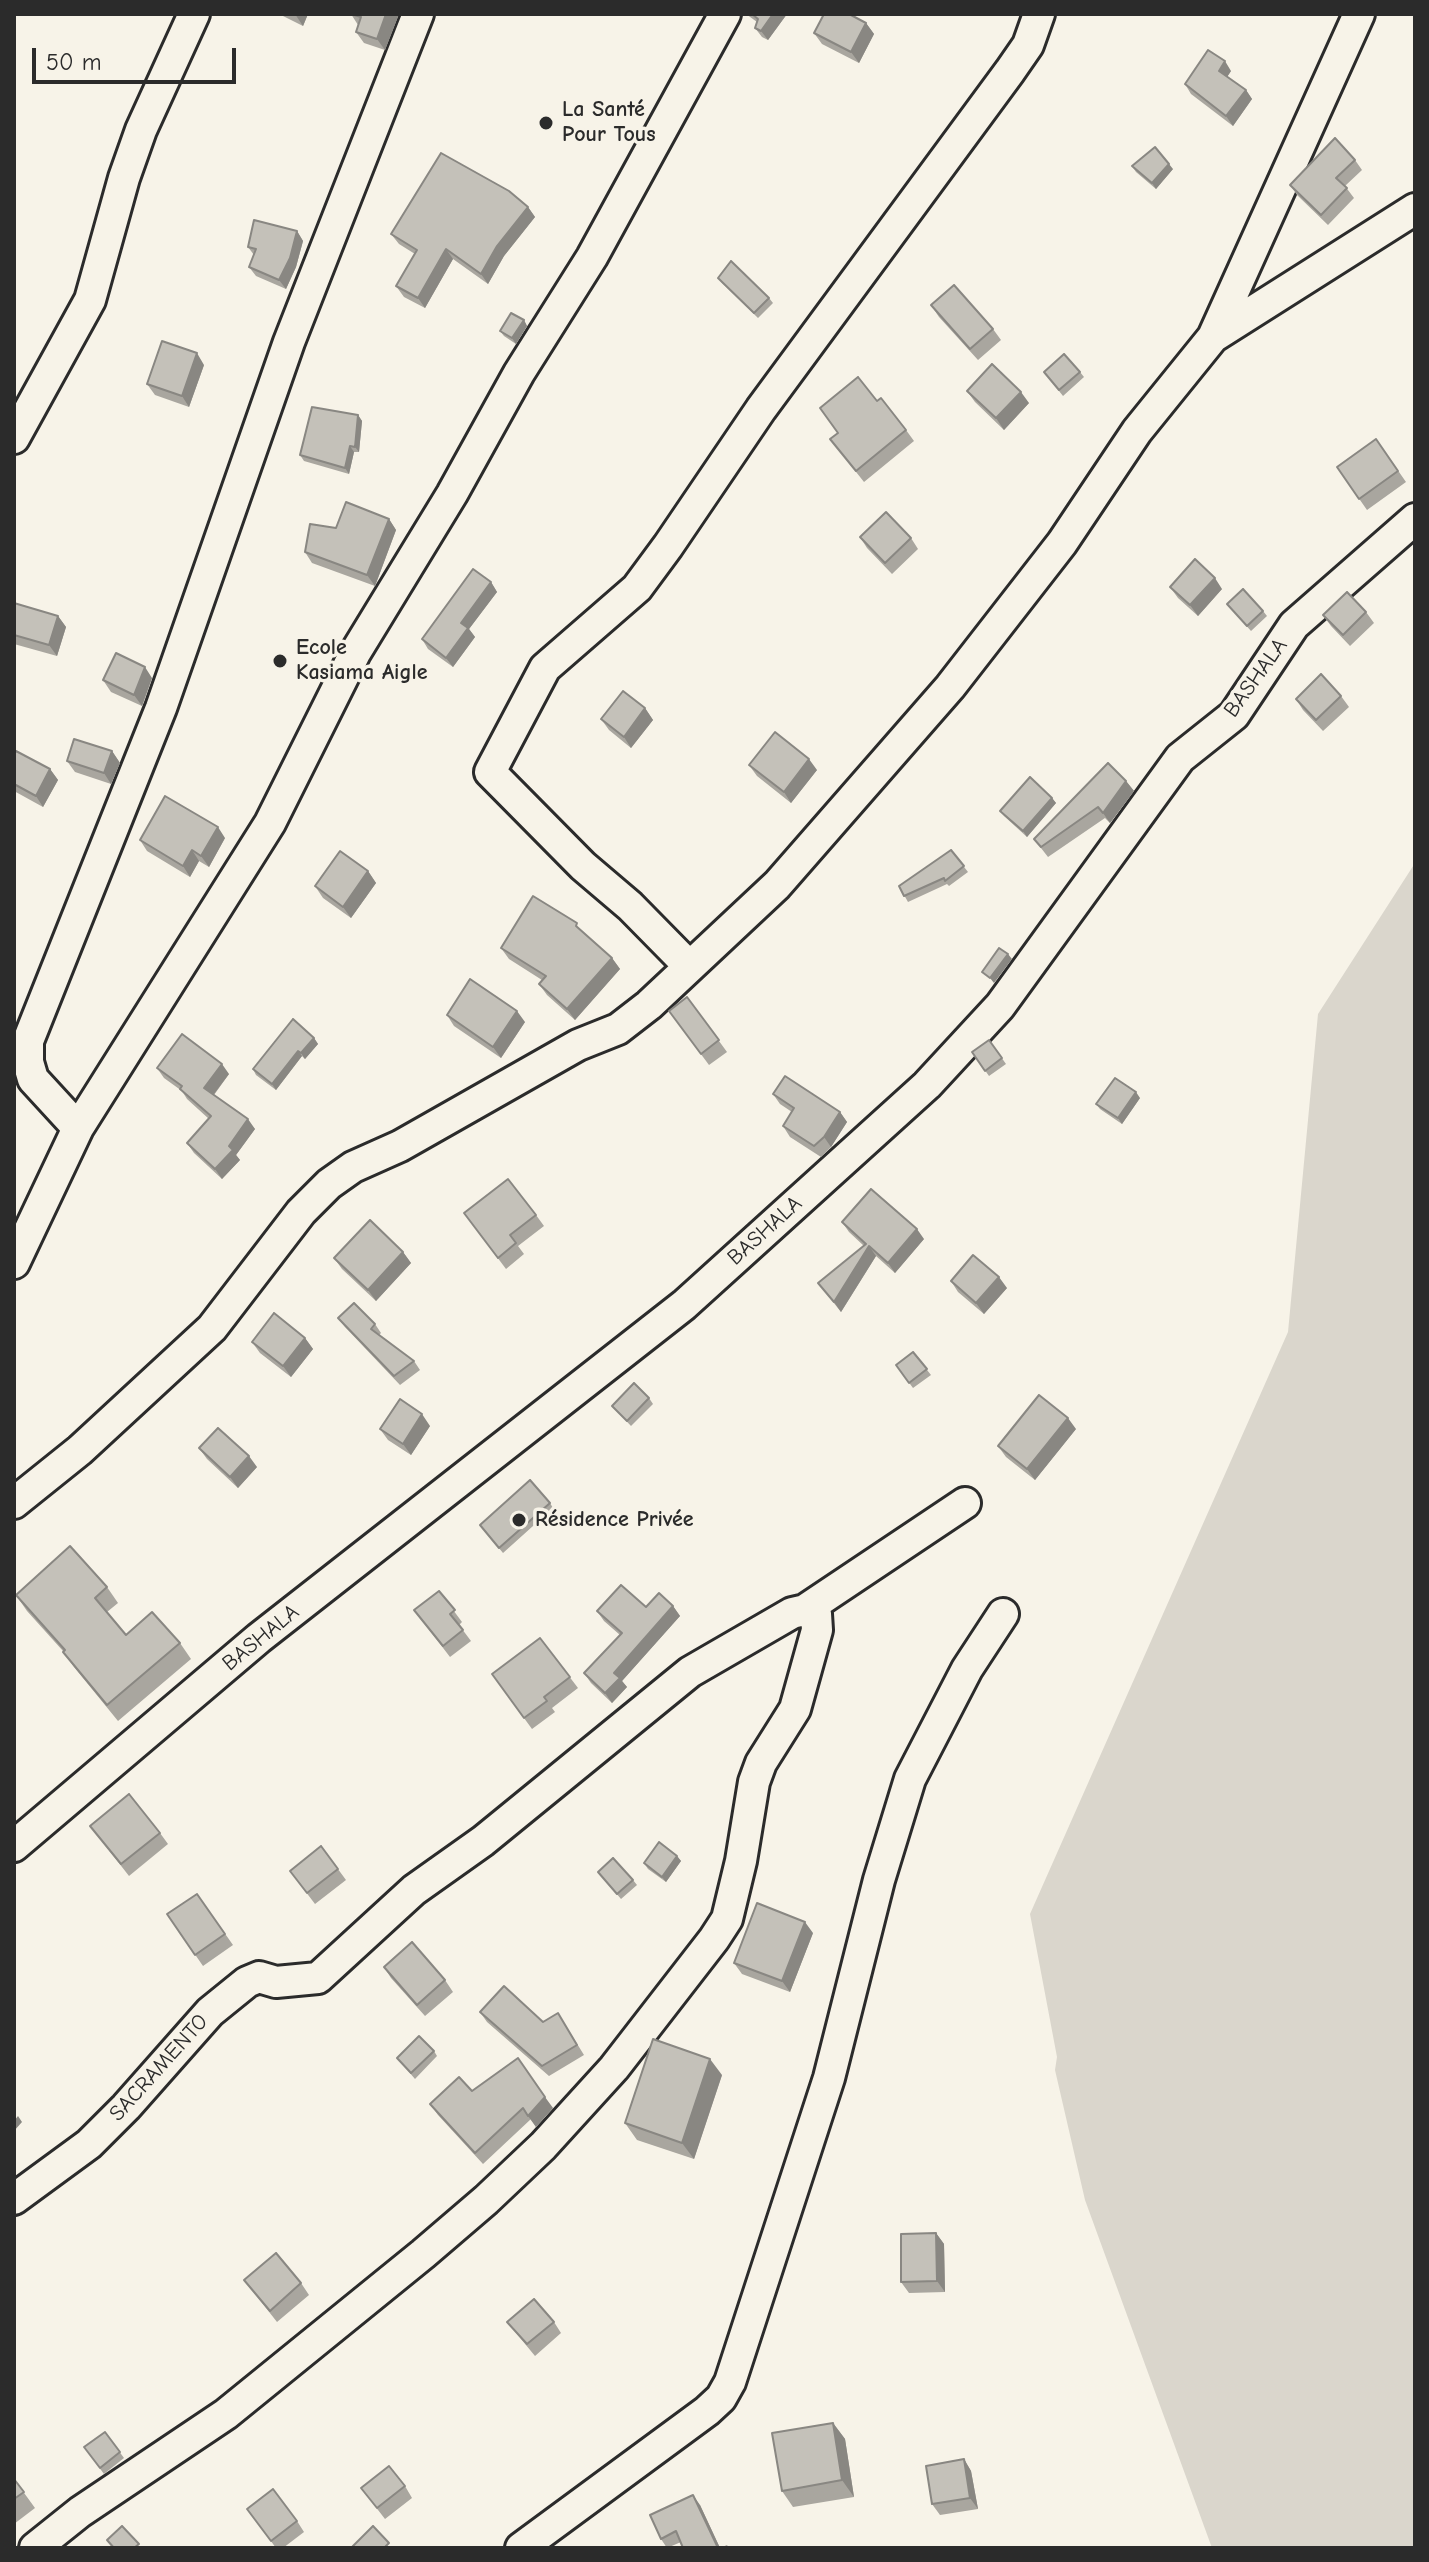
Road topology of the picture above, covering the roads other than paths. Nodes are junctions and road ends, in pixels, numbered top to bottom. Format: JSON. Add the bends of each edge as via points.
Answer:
{"nodes":[{"id":1,"x":194,"y":14,"type":"edge"},
{"id":2,"x":418,"y":14,"type":"edge"},
{"id":3,"x":725,"y":14,"type":"edge"},
{"id":4,"x":1039,"y":14,"type":"edge"},
{"id":5,"x":1359,"y":14,"type":"edge"},
{"id":6,"x":1415,"y":209,"type":"edge"},
{"id":7,"x":1213,"y":337,"type":"junction"},
{"id":8,"x":14,"y":438,"type":"edge"},
{"id":9,"x":1415,"y":519,"type":"edge"},
{"id":10,"x":689,"y":966,"type":"junction"},
{"id":11,"x":78,"y":1128,"type":"junction"},
{"id":12,"x":14,"y":1263,"type":"edge"},
{"id":13,"x":14,"y":1503,"type":"edge"},
{"id":14,"x":965,"y":1503,"type":"dead end"},
{"id":15,"x":805,"y":1610,"type":"junction"},
{"id":16,"x":1003,"y":1614,"type":"dead end"},
{"id":17,"x":14,"y":1846,"type":"edge"},
{"id":18,"x":14,"y":2199,"type":"edge"},
{"id":19,"x":35,"y":2548,"type":"edge"},
{"id":20,"x":521,"y":2548,"type":"edge"}],
"edges":[{"from":1,"to":8,"type":"street","via":[[137,142],[90,300]]},
{"from":2,"to":11,"type":"street","via":[[289,342],[161,708],[28,1041],[33,1079]]},
{"from":3,"to":11,"type":"street","via":[[592,257],[355,653],[270,823]]},
{"from":4,"to":10,"type":"street","via":[[1028,45],[1010,71],[761,409],[637,588],[545,668],[490,772]]},
{"from":5,"to":7,"type":"street"},
{"from":6,"to":7,"type":"street"},
{"from":7,"to":10,"type":"street","via":[[1137,431],[1062,543],[950,687],[777,885]]},
{"from":9,"to":17,"type":"street","name":"BASHALA","via":[[1294,625],[1234,715],[1180,758],[1000,1006],[927,1085],[684,1305],[259,1638]]},
{"from":10,"to":13,"type":"street","via":[[618,1029],[578,1045],[329,1184],[301,1212],[212,1328]]},
{"from":11,"to":12,"type":"street"},
{"from":14,"to":15,"type":"street"},
{"from":15,"to":18,"type":"street","name":"SACRAMENTO","via":[[727,1649],[676,1683],[587,1759],[414,1890],[318,1978],[276,1982],[259,1977],[247,1982],[210,2012],[89,2144]]},
{"from":15,"to":19,"type":"street","via":[[816,1614],[817,1630],[795,1709],[754,1782],[727,1919],[614,2068],[486,2200],[375,2294],[226,2414]]},
{"from":16,"to":20,"type":"street","via":[[967,1669],[910,1779],[829,2078],[730,2382],[707,2411]]}]}
